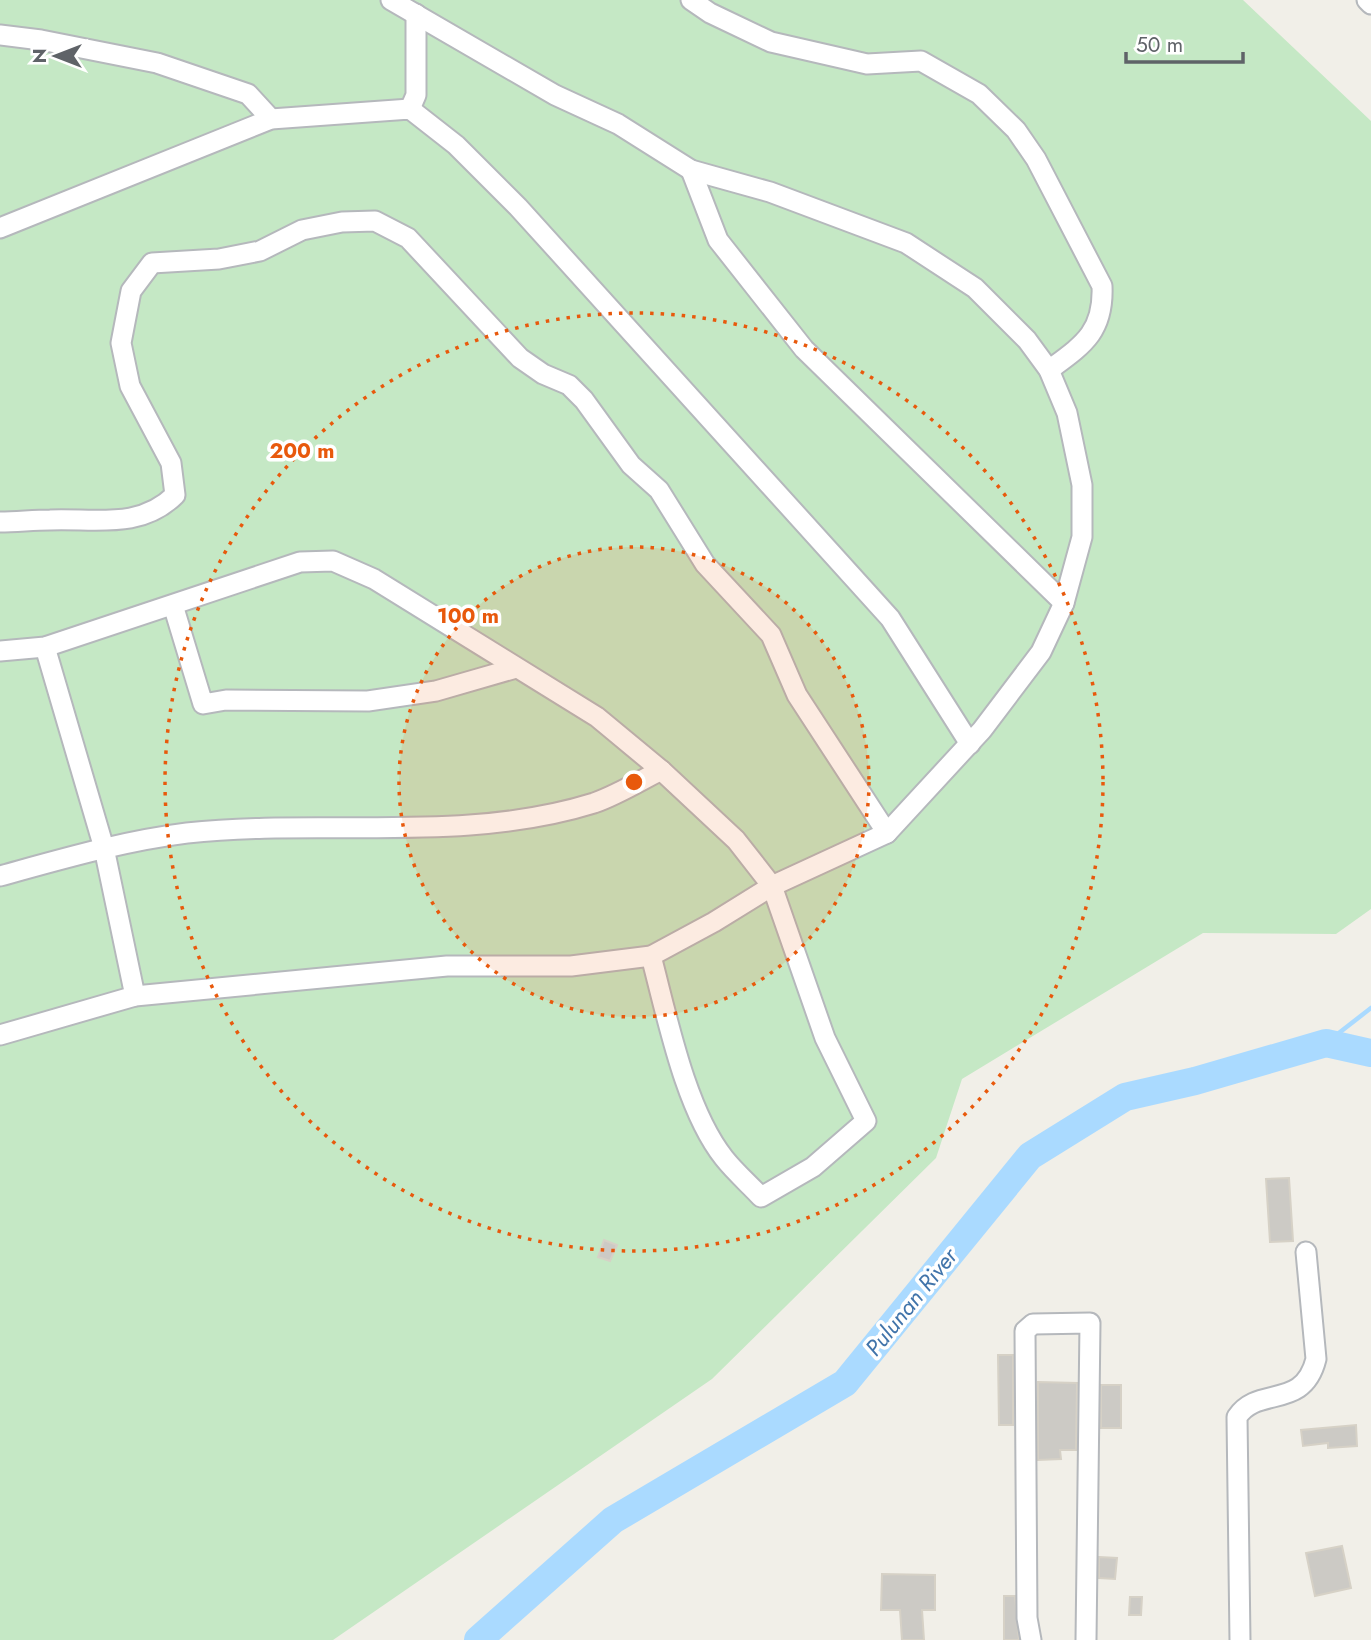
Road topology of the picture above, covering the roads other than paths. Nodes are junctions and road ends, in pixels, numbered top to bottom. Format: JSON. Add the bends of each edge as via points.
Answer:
{"nodes":[{"id":1,"x":391,"y":0,"type":"edge"},
{"id":2,"x":691,"y":0,"type":"edge"},
{"id":3,"x":1367,"y":0,"type":"edge"},
{"id":4,"x":1371,"y":4,"type":"edge"},
{"id":5,"x":416,"y":14,"type":"junction"},
{"id":6,"x":0,"y":36,"type":"edge"},
{"id":7,"x":410,"y":109,"type":"junction"},
{"id":8,"x":271,"y":119,"type":"junction"},
{"id":9,"x":691,"y":170,"type":"junction"},
{"id":10,"x":0,"y":228,"type":"edge"},
{"id":11,"x":1049,"y":370,"type":"junction"},
{"id":12,"x":0,"y":522,"type":"edge"},
{"id":13,"x":1063,"y":603,"type":"junction"},
{"id":14,"x":173,"y":605,"type":"junction"},
{"id":15,"x":46,"y":647,"type":"junction"},
{"id":16,"x":0,"y":651,"type":"edge"},
{"id":17,"x":516,"y":668,"type":"junction"},
{"id":18,"x":970,"y":744,"type":"junction"},
{"id":19,"x":661,"y":770,"type":"junction"},
{"id":20,"x":887,"y":833,"type":"junction"},
{"id":21,"x":104,"y":848,"type":"junction"},
{"id":22,"x":0,"y":876,"type":"edge"},
{"id":23,"x":772,"y":886,"type":"junction"},
{"id":24,"x":651,"y":956,"type":"junction"},
{"id":25,"x":135,"y":996,"type":"junction"},
{"id":26,"x":0,"y":1035,"type":"edge"},
{"id":27,"x":1306,"y":1252,"type":"dead end"},
{"id":28,"x":1031,"y":1640,"type":"edge"},
{"id":29,"x":1086,"y":1640,"type":"edge"},
{"id":30,"x":1240,"y":1640,"type":"edge"}],
"edges":[{"from":1,"to":5,"type":"street"},
{"from":2,"to":11,"type":"street","via":[[771,42],[867,64],[921,61],[979,94],[1016,130],[1036,159],[1102,286],[1103,309],[1092,334]]},
{"from":3,"to":4,"type":"street"},
{"from":5,"to":7,"type":"street","via":[[416,95]]},
{"from":5,"to":9,"type":"street","via":[[555,95],[618,124]]},
{"from":6,"to":8,"type":"street","via":[[157,63],[248,94]]},
{"from":7,"to":8,"type":"street"},
{"from":7,"to":18,"type":"street","via":[[456,145],[518,207],[890,618]]},
{"from":8,"to":10,"type":"street"},
{"from":9,"to":11,"type":"street","via":[[769,192],[906,243],[975,288],[1027,340]]},
{"from":9,"to":13,"type":"street","via":[[718,240],[804,349]]},
{"from":11,"to":13,"type":"street","via":[[1067,414],[1082,485],[1083,537]]},
{"from":12,"to":20,"type":"street","via":[[137,518],[163,506],[174,495],[171,463],[130,386],[121,343],[131,291],[152,263],[219,259],[260,251],[302,230],[374,221],[408,238],[520,358],[569,385],[584,400],[631,465],[659,490],[705,565],[771,635],[797,695]]},
{"from":13,"to":18,"type":"street","via":[[1041,652]]},
{"from":14,"to":15,"type":"street"},
{"from":14,"to":17,"type":"street","via":[[300,562],[333,561],[374,579]]},
{"from":14,"to":17,"type":"street","via":[[203,704],[226,700],[368,701],[436,691]]},
{"from":15,"to":16,"type":"street"},
{"from":15,"to":21,"type":"street"},
{"from":17,"to":19,"type":"street","via":[[597,717]]},
{"from":18,"to":20,"type":"street"},
{"from":19,"to":21,"type":"street","via":[[597,802],[534,818],[467,826],[280,827],[186,834]]},
{"from":19,"to":23,"type":"street","via":[[736,840]]},
{"from":20,"to":23,"type":"street"},
{"from":21,"to":22,"type":"street"},
{"from":21,"to":25,"type":"street"},
{"from":23,"to":24,"type":"street"},
{"from":23,"to":24,"type":"street","via":[[825,1038],[866,1121],[813,1167],[761,1197],[723,1157],[699,1116]]},
{"from":24,"to":25,"type":"street","via":[[571,967],[447,967]]},
{"from":25,"to":26,"type":"street"},
{"from":27,"to":30,"type":"street","via":[[1316,1359],[1312,1376],[1299,1389],[1243,1409],[1237,1417]]},
{"from":28,"to":29,"type":"street","via":[[1027,1618],[1025,1331],[1033,1324],[1090,1323]]}]}
